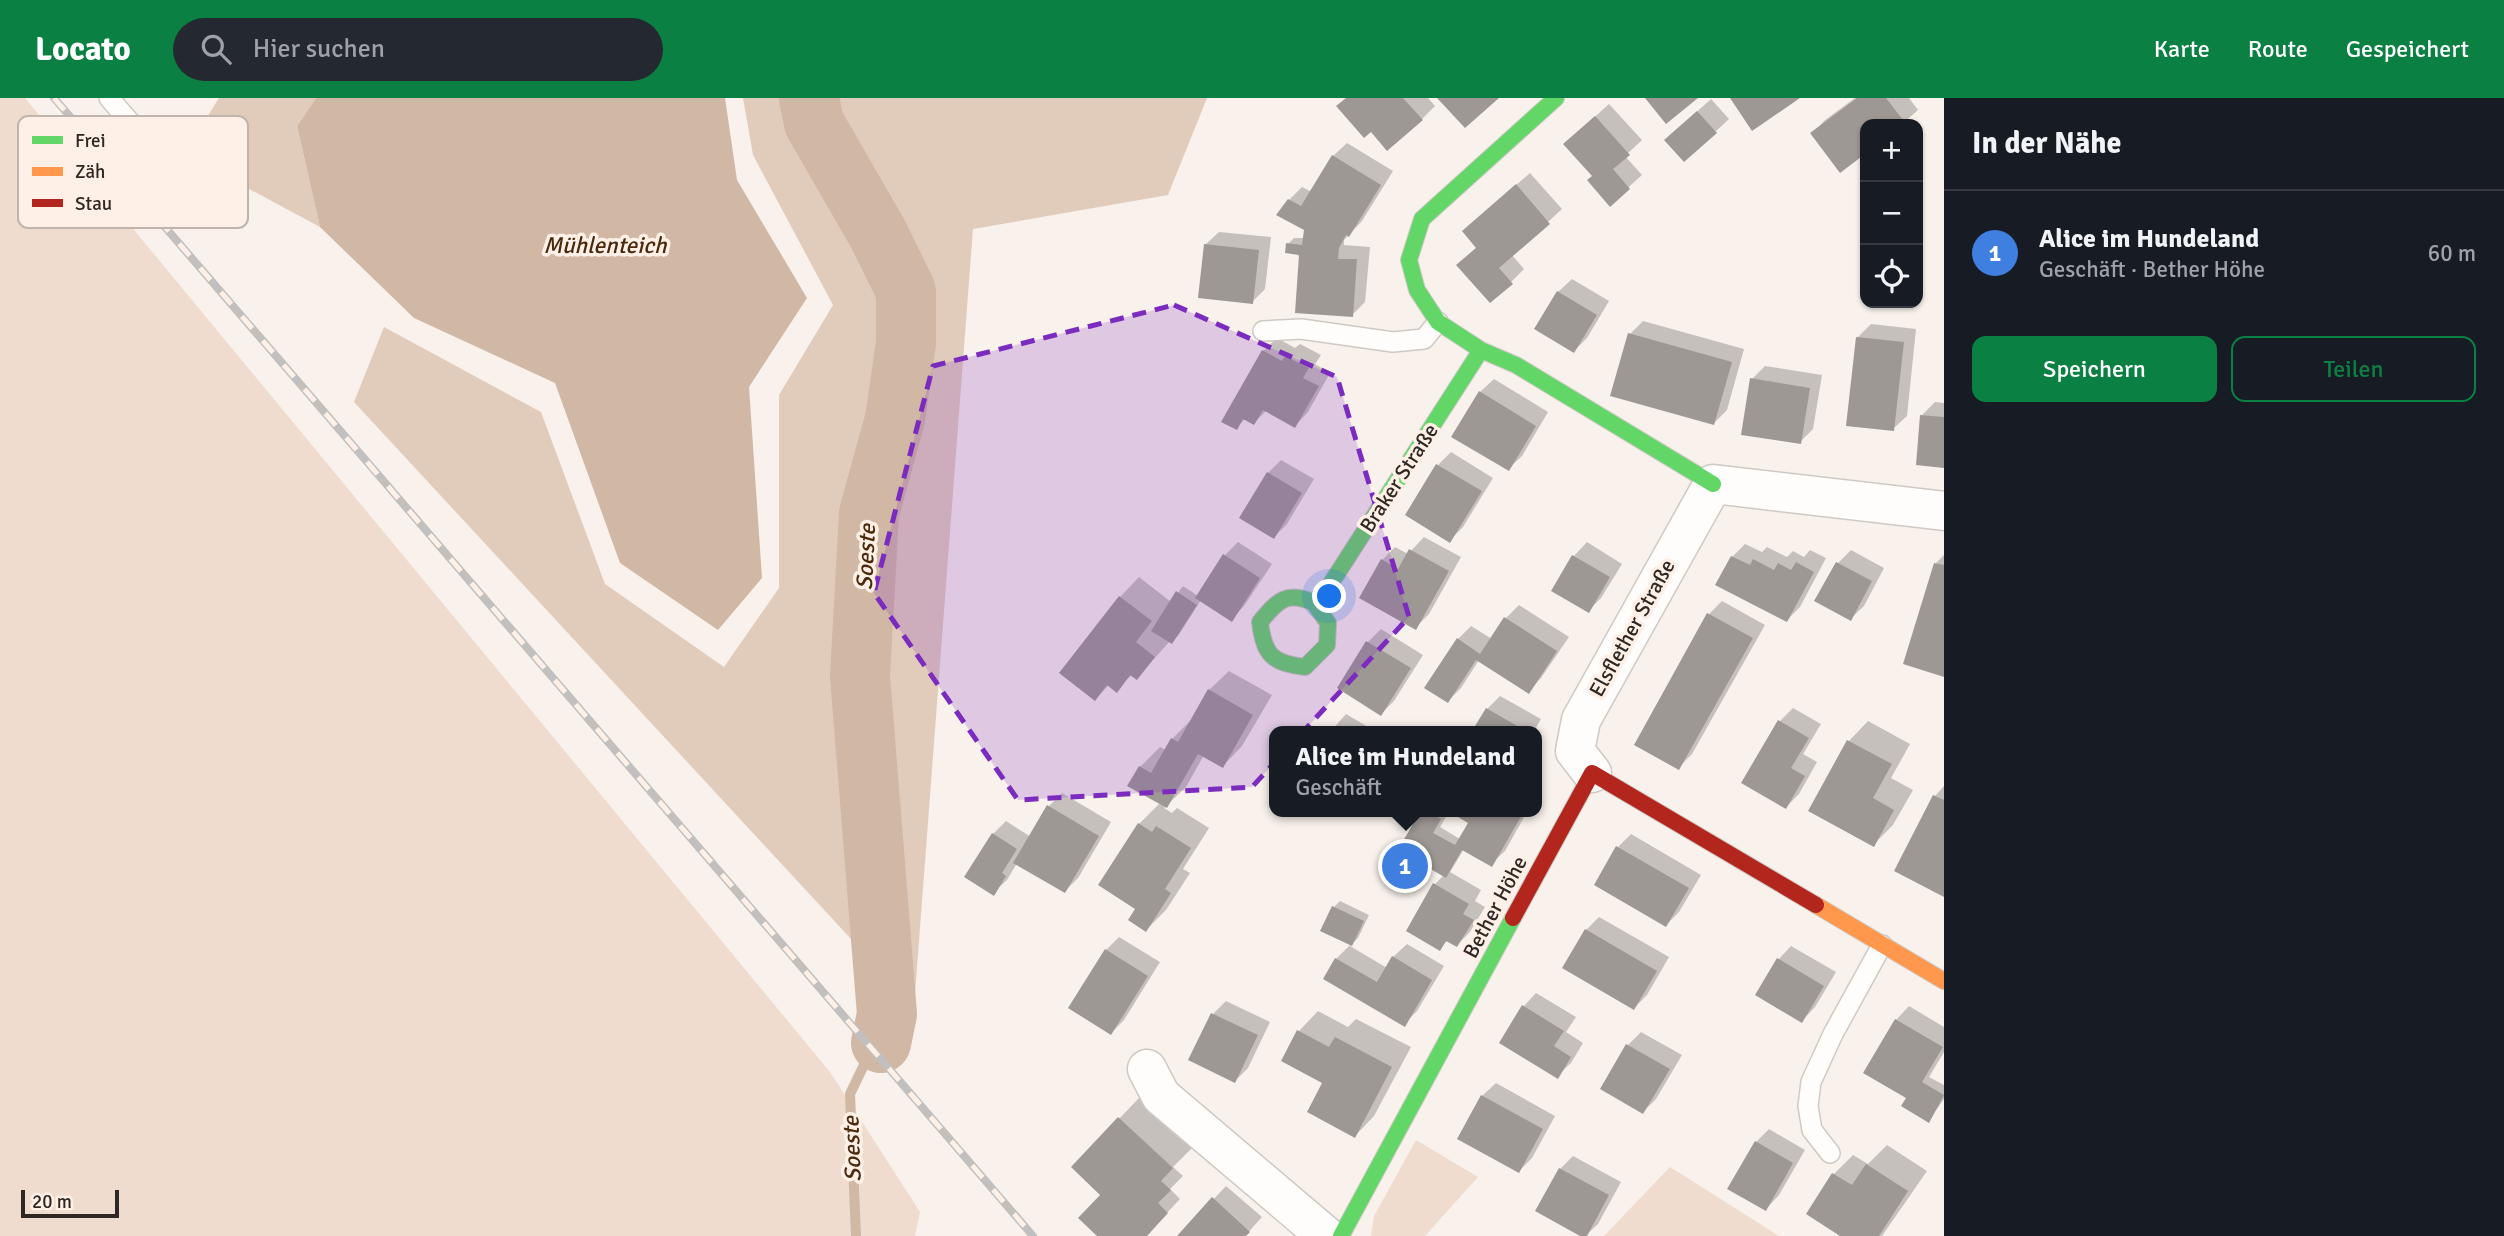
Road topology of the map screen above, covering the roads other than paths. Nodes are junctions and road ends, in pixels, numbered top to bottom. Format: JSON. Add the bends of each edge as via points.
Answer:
{"nodes":[{"id":1,"x":109,"y":98,"type":"edge"},
{"id":2,"x":1556,"y":98,"type":"edge"},
{"id":3,"x":125,"y":116,"type":"edge"},
{"id":4,"x":1438,"y":322,"type":"junction"},
{"id":5,"x":1263,"y":331,"type":"dead end"},
{"id":6,"x":1481,"y":349,"type":"junction"},
{"id":7,"x":1713,"y":484,"type":"junction"},
{"id":8,"x":1944,"y":511,"type":"edge"},
{"id":9,"x":1314,"y":603,"type":"junction"},
{"id":10,"x":1592,"y":773,"type":"junction"},
{"id":11,"x":1882,"y":945,"type":"junction"},
{"id":12,"x":1944,"y":981,"type":"edge"},
{"id":13,"x":1147,"y":1069,"type":"dead end"},
{"id":14,"x":1830,"y":1153,"type":"dead end"},
{"id":15,"x":1326,"y":1236,"type":"edge"},
{"id":16,"x":1341,"y":1236,"type":"edge"}],
"edges":[{"from":1,"to":3,"type":"lane"},
{"from":2,"to":4,"type":"street","via":[[1422,219],[1409,260],[1417,290]]},
{"from":4,"to":5,"type":"lane","via":[[1423,340],[1393,342],[1301,329]]},
{"from":4,"to":6,"type":"street"},
{"from":6,"to":7,"type":"street","via":[[1516,365]]},
{"from":6,"to":9,"type":"street","name":"Braker Straße"},
{"from":7,"to":8,"type":"street"},
{"from":7,"to":10,"type":"street","name":"Elsflether Straße","via":[[1581,720],[1575,751]]},
{"from":9,"to":9,"type":"street","via":[[1328,623],[1327,645],[1305,667],[1286,666],[1269,656],[1262,645],[1260,622],[1273,606],[1286,597],[1303,597]]},
{"from":10,"to":11,"type":"street"},
{"from":10,"to":16,"type":"street","name":"Bether Höhe"},
{"from":11,"to":12,"type":"street"},
{"from":11,"to":14,"type":"lane","via":[[1811,1082],[1812,1130]]},
{"from":13,"to":15,"type":"street","via":[[1161,1096]]}]}
